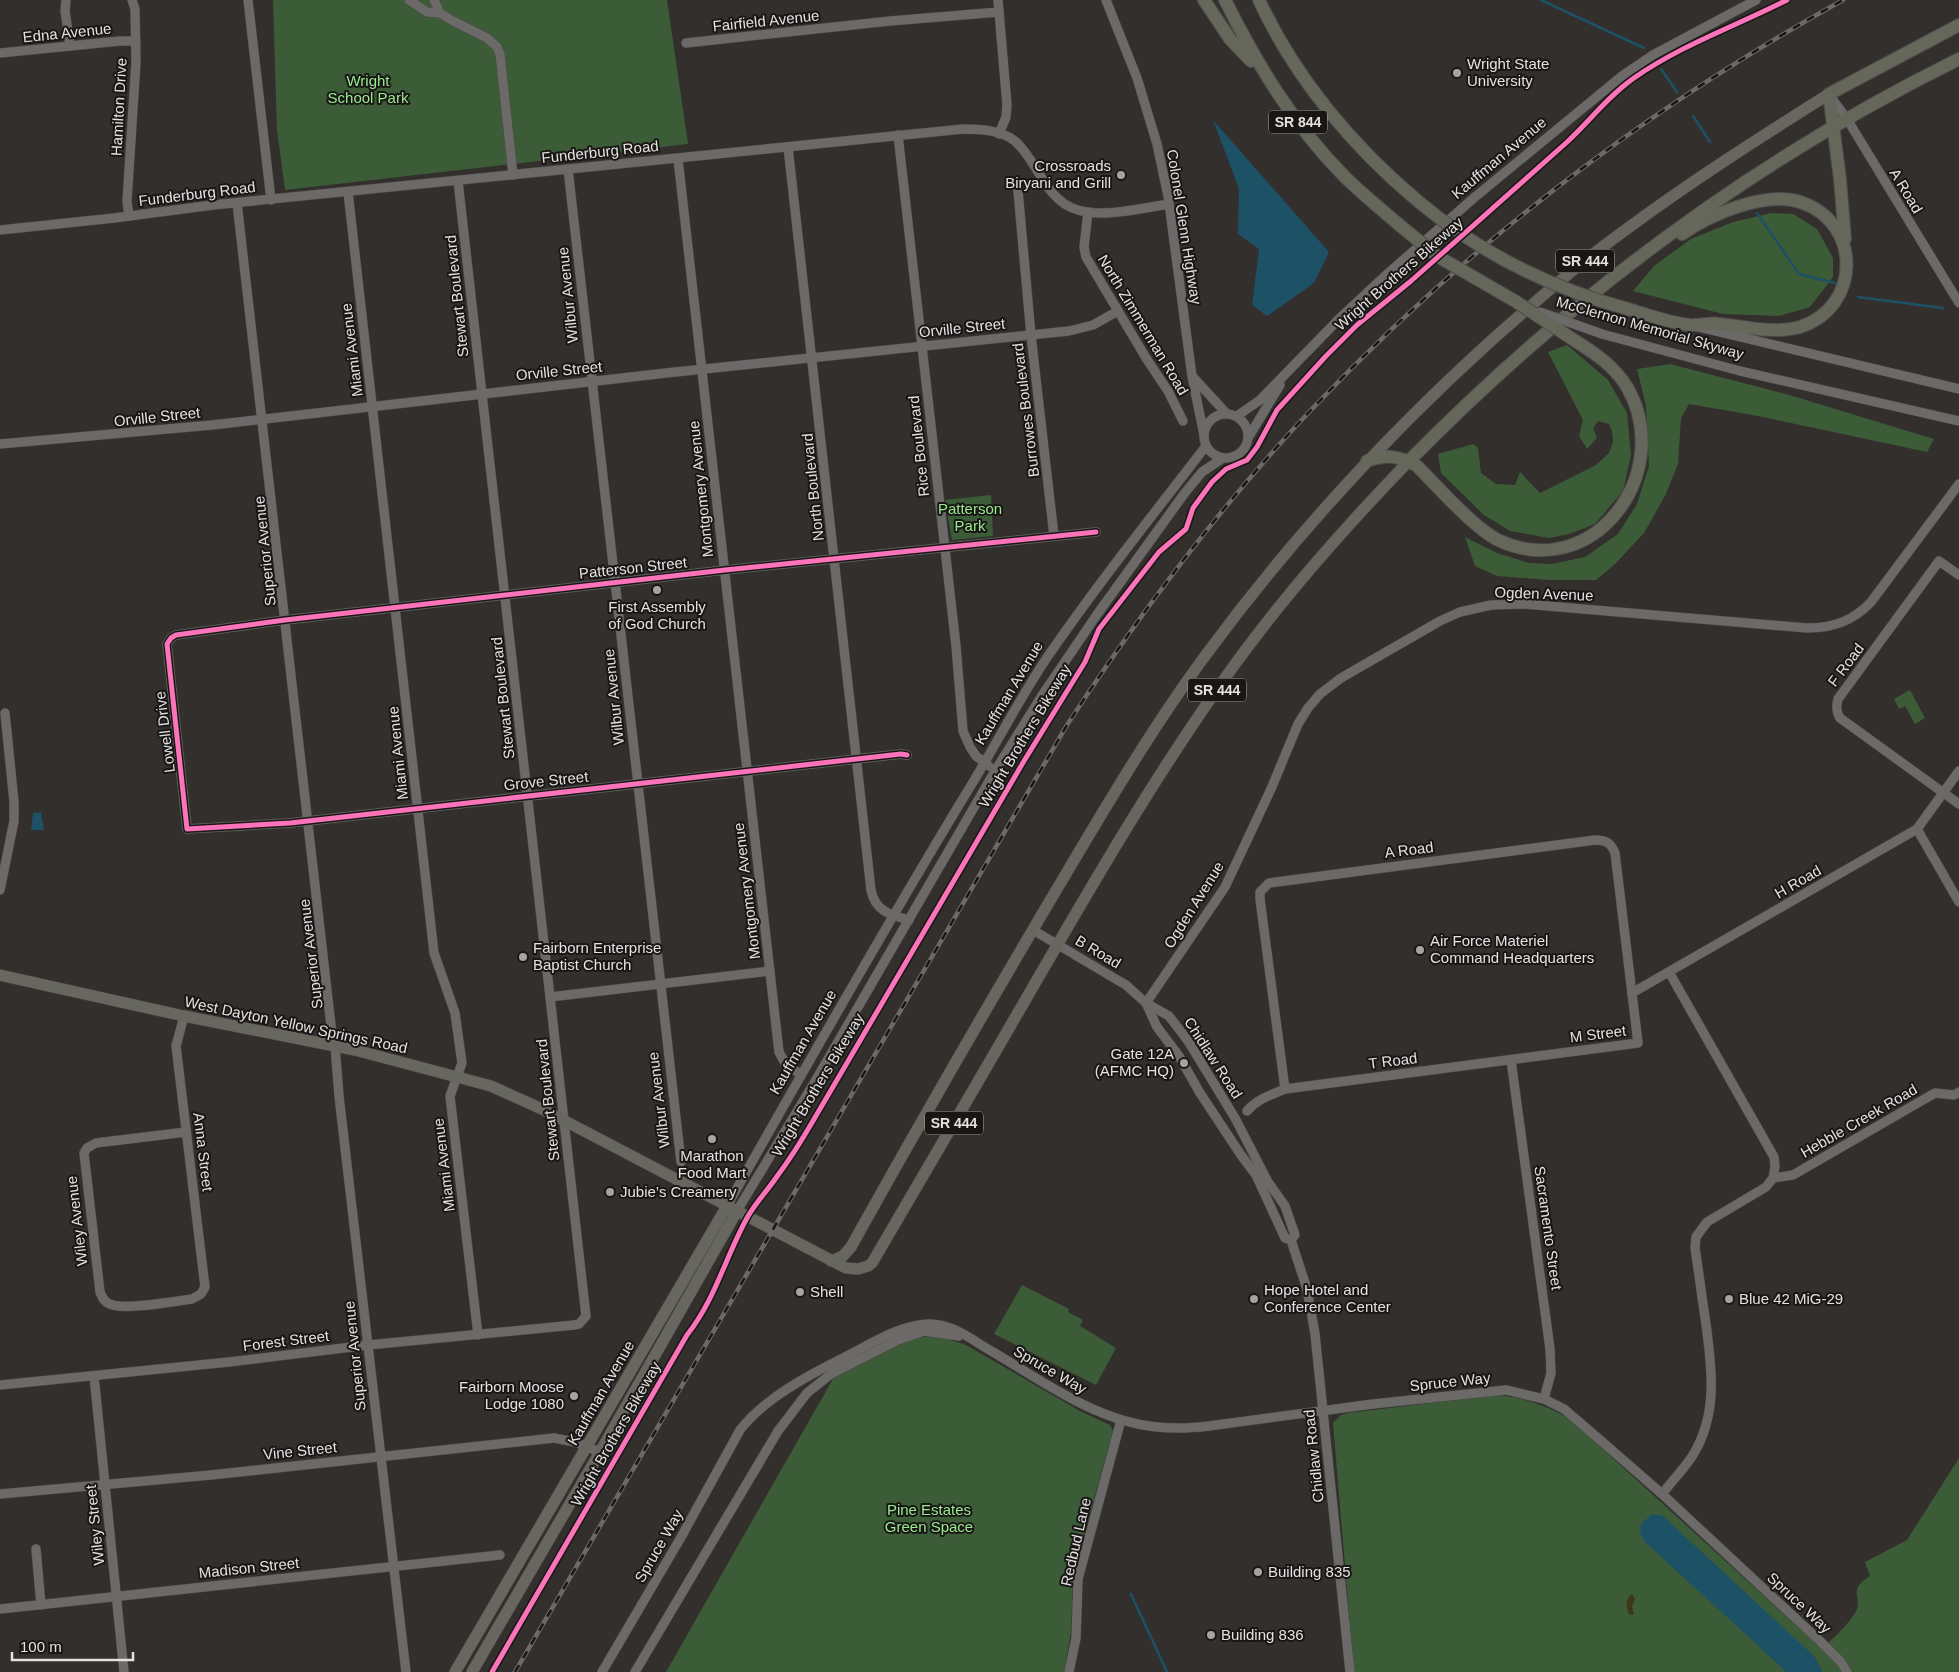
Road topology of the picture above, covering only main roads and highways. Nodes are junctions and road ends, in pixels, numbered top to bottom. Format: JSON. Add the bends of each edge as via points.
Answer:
{"nodes":[{"id":1,"x":1204,"y":0,"type":"edge"},
{"id":2,"x":1225,"y":0,"type":"edge"},
{"id":3,"x":1259,"y":0,"type":"edge"},
{"id":4,"x":1959,"y":25,"type":"edge"},
{"id":5,"x":1959,"y":59,"type":"edge"},
{"id":6,"x":1266,"y":78,"type":"junction"},
{"id":7,"x":1829,"y":94,"type":"junction"},
{"id":8,"x":1833,"y":127,"type":"junction"},
{"id":9,"x":1846,"y":256,"type":"junction"},
{"id":10,"x":1595,"y":292,"type":"junction"},
{"id":11,"x":1368,"y":461,"type":"junction"},
{"id":12,"x":1409,"y":461,"type":"junction"},
{"id":13,"x":0,"y":975,"type":"edge"},
{"id":14,"x":732,"y":1209,"type":"junction"},
{"id":15,"x":831,"y":1260,"type":"junction"},
{"id":16,"x":454,"y":1672,"type":"edge"},
{"id":17,"x":472,"y":1672,"type":"edge"}],
"edges":[{"from":1,"to":6,"type":"highway","via":[[1230,39]]},
{"from":2,"to":6,"type":"highway","name":"McClernon Memorial Skyway","number":"SR 844"},
{"from":3,"to":9,"type":"highway","name":"McClernon Memorial Skyway","number":"SR 844","bridge":true,"via":[[1292,60],[1328,109],[1379,165],[1419,202],[1480,248],[1528,273],[1582,295],[1691,326],[1713,323],[1783,329],[1813,321],[1832,305],[1842,289]]},
{"from":4,"to":7,"type":"highway","number":"SR 444"},
{"from":5,"to":8,"type":"highway","number":"SR 444"},
{"from":6,"to":12,"type":"highway","name":"McClernon Memorial Skyway","number":"SR 844","bridge":true,"via":[[1300,125],[1345,177],[1437,256],[1514,301],[1608,364],[1627,387],[1638,415],[1640,461],[1630,492],[1612,518],[1590,536],[1568,546],[1526,548],[1498,539]]},
{"from":7,"to":8,"type":"highway"},
{"from":7,"to":11,"type":"main road","number":"SR 444","via":[[1708,171],[1623,231],[1559,282],[1451,378]]},
{"from":8,"to":9,"type":"highway"},
{"from":8,"to":10,"type":"highway","number":"SR 444","via":[[1699,213]]},
{"from":9,"to":10,"type":"highway","via":[[1839,233],[1820,212],[1799,202],[1765,200],[1728,211],[1688,229]]},
{"from":10,"to":12,"type":"highway","number":"SR 444","via":[[1517,358]]},
{"from":11,"to":12,"type":"highway","via":[[1388,456]]},
{"from":11,"to":15,"type":"main road","number":"SR 444","via":[[1263,581],[1208,651],[1144,745],[918,1126],[851,1247],[843,1256]]},
{"from":12,"to":15,"type":"main road","number":"SR 444","via":[[1325,552],[1239,659],[1164,767],[872,1263],[853,1269]]},
{"from":13,"to":14,"type":"main road","name":"West Dayton Yellow Springs Road","via":[[335,1046],[492,1086]]},
{"from":14,"to":15,"type":"main road","name":"West Dayton Yellow Springs Road","number":"SR 444"},
{"from":14,"to":16,"type":"main road","name":"Kauffman Avenue"},
{"from":14,"to":17,"type":"main road","name":"Kauffman Avenue","via":[[600,1452]]}]}
